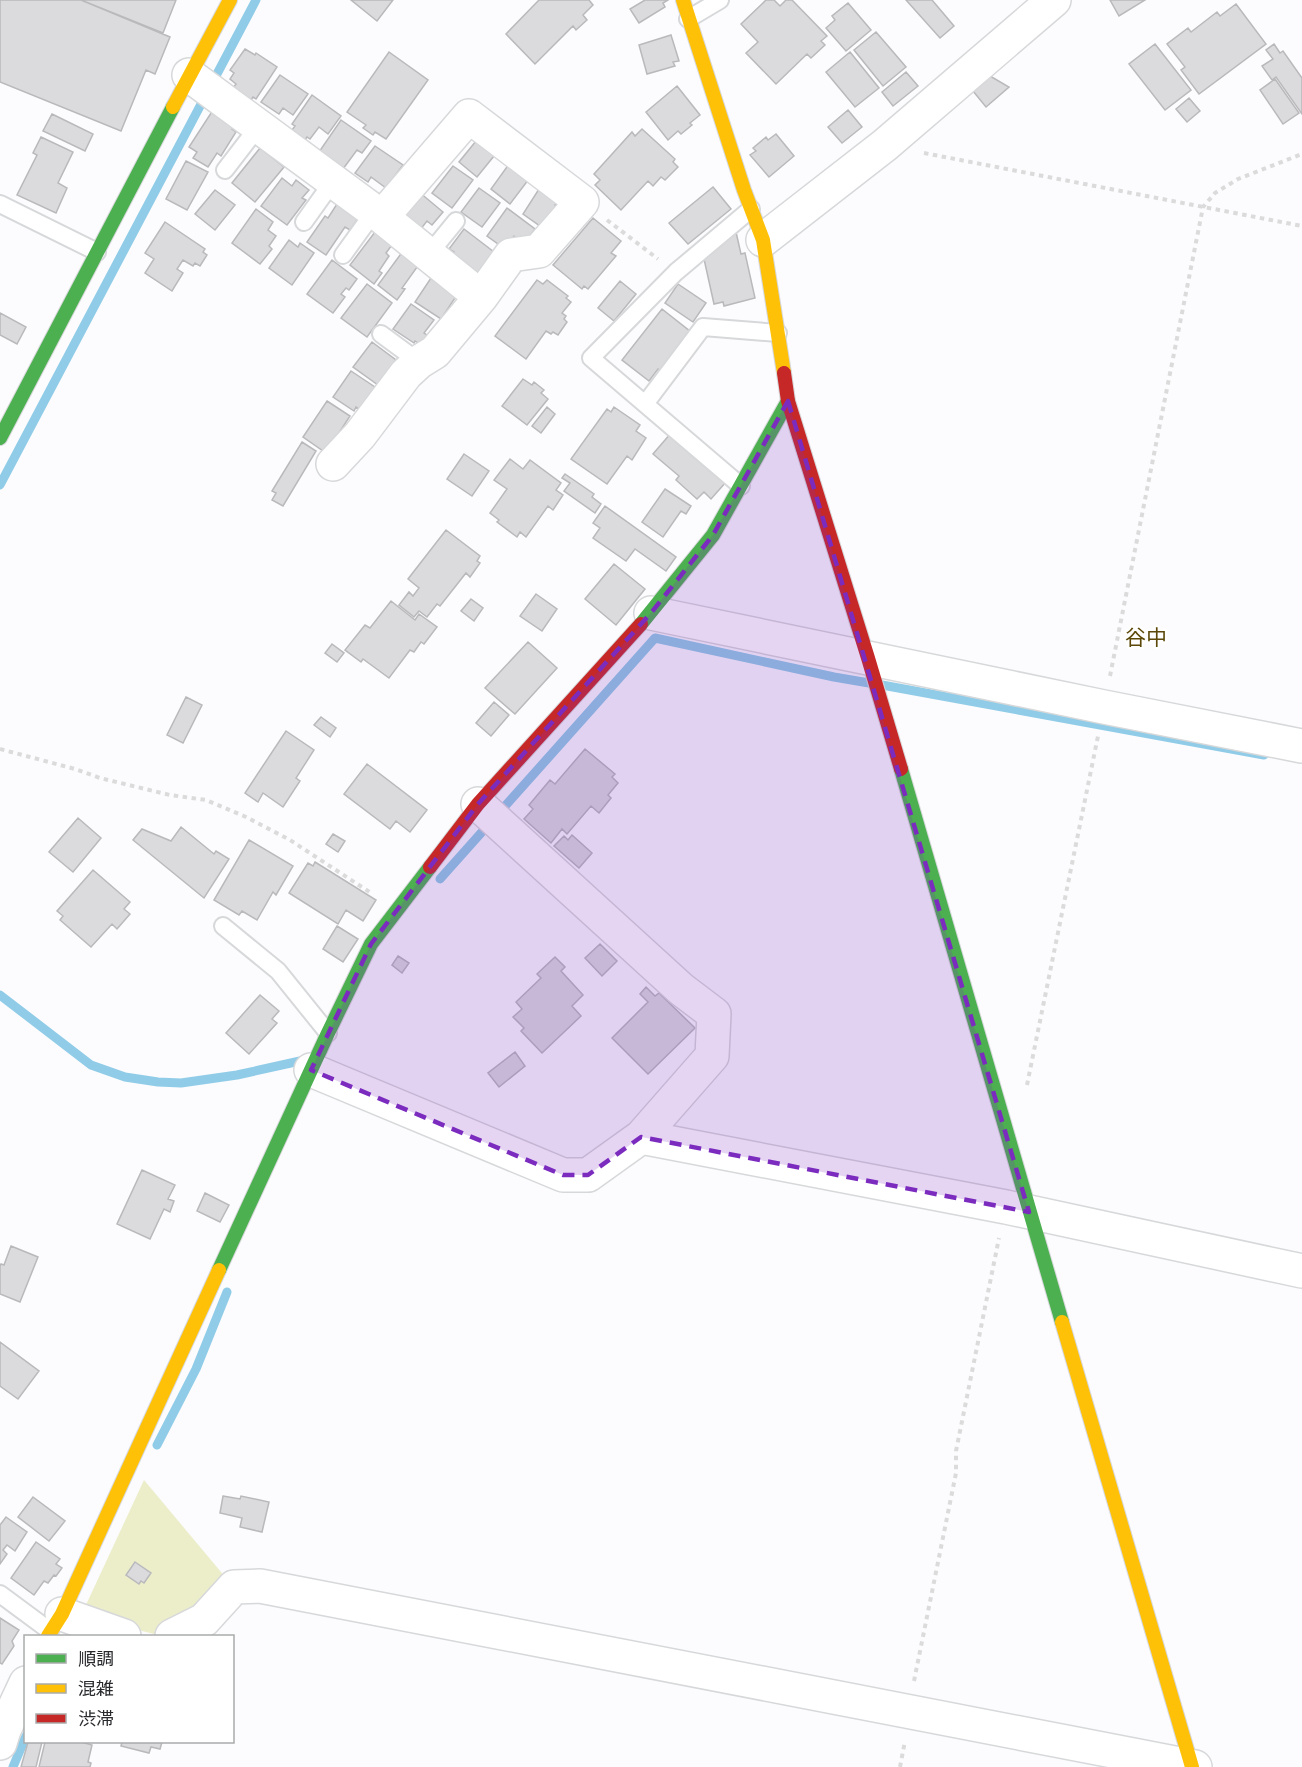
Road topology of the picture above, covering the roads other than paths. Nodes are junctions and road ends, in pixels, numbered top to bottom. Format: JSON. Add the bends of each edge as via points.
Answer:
{"nodes":[{"id":1,"x":683,"y":0,"type":"edge"},
{"id":2,"x":720,"y":0,"type":"edge"},
{"id":3,"x":1054,"y":0,"type":"edge"},
{"id":4,"x":226,"y":1,"type":"edge"},
{"id":5,"x":688,"y":19,"type":"junction"},
{"id":6,"x":189,"y":75,"type":"junction"},
{"id":7,"x":258,"y":127,"type":"junction"},
{"id":8,"x":225,"y":170,"type":"dead end"},
{"id":9,"x":334,"y":180,"type":"junction"},
{"id":10,"x":0,"y":204,"type":"edge"},
{"id":11,"x":751,"y":209,"type":"junction"},
{"id":12,"x":378,"y":214,"type":"junction"},
{"id":13,"x":456,"y":221,"type":"dead end"},
{"id":14,"x":304,"y":222,"type":"dead end"},
{"id":15,"x":763,"y":240,"type":"junction"},
{"id":16,"x":98,"y":252,"type":"junction"},
{"id":17,"x":429,"y":254,"type":"junction"},
{"id":18,"x":343,"y":255,"type":"dead end"},
{"id":19,"x":481,"y":297,"type":"junction"},
{"id":20,"x":778,"y":333,"type":"junction"},
{"id":21,"x":381,"y":334,"type":"dead end"},
{"id":22,"x":419,"y":362,"type":"junction"},
{"id":23,"x":788,"y":401,"type":"junction"},
{"id":24,"x":645,"y":404,"type":"junction"},
{"id":25,"x":0,"y":438,"type":"edge"},
{"id":26,"x":333,"y":464,"type":"dead end"},
{"id":27,"x":741,"y":486,"type":"junction"},
{"id":28,"x":651,"y":613,"type":"junction"},
{"id":29,"x":868,"y":658,"type":"junction"},
{"id":30,"x":1302,"y":746,"type":"edge"},
{"id":31,"x":477,"y":804,"type":"junction"},
{"id":32,"x":223,"y":926,"type":"dead end"},
{"id":33,"x":328,"y":1032,"type":"junction"},
{"id":34,"x":311,"y":1070,"type":"junction"},
{"id":35,"x":641,"y":1137,"type":"junction"},
{"id":36,"x":1018,"y":1210,"type":"junction"},
{"id":37,"x":1302,"y":1271,"type":"edge"},
{"id":38,"x":0,"y":1594,"type":"edge"},
{"id":39,"x":53,"y":1627,"type":"edge"},
{"id":40,"x":116,"y":1635,"type":"edge"},
{"id":41,"x":174,"y":1635,"type":"edge"},
{"id":42,"x":24,"y":1687,"type":"edge"},
{"id":43,"x":0,"y":1743,"type":"edge"},
{"id":44,"x":1193,"y":1767,"type":"edge"}],
"edges":[{"from":1,"to":5,"type":"street"},
{"from":2,"to":5,"type":"lane"},
{"from":3,"to":15,"type":"street","via":[[885,146]]},
{"from":4,"to":6,"type":"street"},
{"from":5,"to":11,"type":"street"},
{"from":6,"to":7,"type":"street"},
{"from":6,"to":16,"type":"street"},
{"from":7,"to":8,"type":"lane"},
{"from":7,"to":9,"type":"street"},
{"from":9,"to":12,"type":"street"},
{"from":9,"to":14,"type":"lane"},
{"from":10,"to":16,"type":"lane"},
{"from":11,"to":15,"type":"street"},
{"from":11,"to":24,"type":"lane","via":[[676,272],[591,358]]},
{"from":12,"to":17,"type":"street"},
{"from":12,"to":18,"type":"lane"},
{"from":12,"to":19,"type":"street","via":[[469,117],[582,202],[540,252],[511,255]]},
{"from":13,"to":17,"type":"lane"},
{"from":15,"to":20,"type":"street"},
{"from":16,"to":25,"type":"street"},
{"from":17,"to":19,"type":"street"},
{"from":19,"to":22,"type":"street","via":[[435,352]]},
{"from":20,"to":23,"type":"street"},
{"from":20,"to":24,"type":"lane","via":[[703,327]]},
{"from":21,"to":22,"type":"lane"},
{"from":22,"to":26,"type":"street"},
{"from":23,"to":27,"type":"street"},
{"from":23,"to":29,"type":"street"},
{"from":24,"to":27,"type":"lane"},
{"from":27,"to":28,"type":"street","via":[[713,535]]},
{"from":28,"to":29,"type":"street"},
{"from":28,"to":31,"type":"street"},
{"from":29,"to":30,"type":"street"},
{"from":29,"to":36,"type":"street"},
{"from":31,"to":33,"type":"street","via":[[371,944]]},
{"from":31,"to":35,"type":"street","via":[[681,989],[714,1014],[712,1056]]},
{"from":32,"to":33,"type":"lane","via":[[278,970]]},
{"from":33,"to":34,"type":"street"},
{"from":34,"to":35,"type":"street","via":[[563,1175],[588,1175]]},
{"from":34,"to":39,"type":"street"},
{"from":35,"to":36,"type":"street"},
{"from":36,"to":37,"type":"street"},
{"from":36,"to":44,"type":"street"},
{"from":38,"to":39,"type":"lane"},
{"from":39,"to":40,"type":"street"},
{"from":41,"to":44,"type":"street","via":[[204,1620],[234,1587],[260,1586]]},
{"from":42,"to":43,"type":"street"}]}
